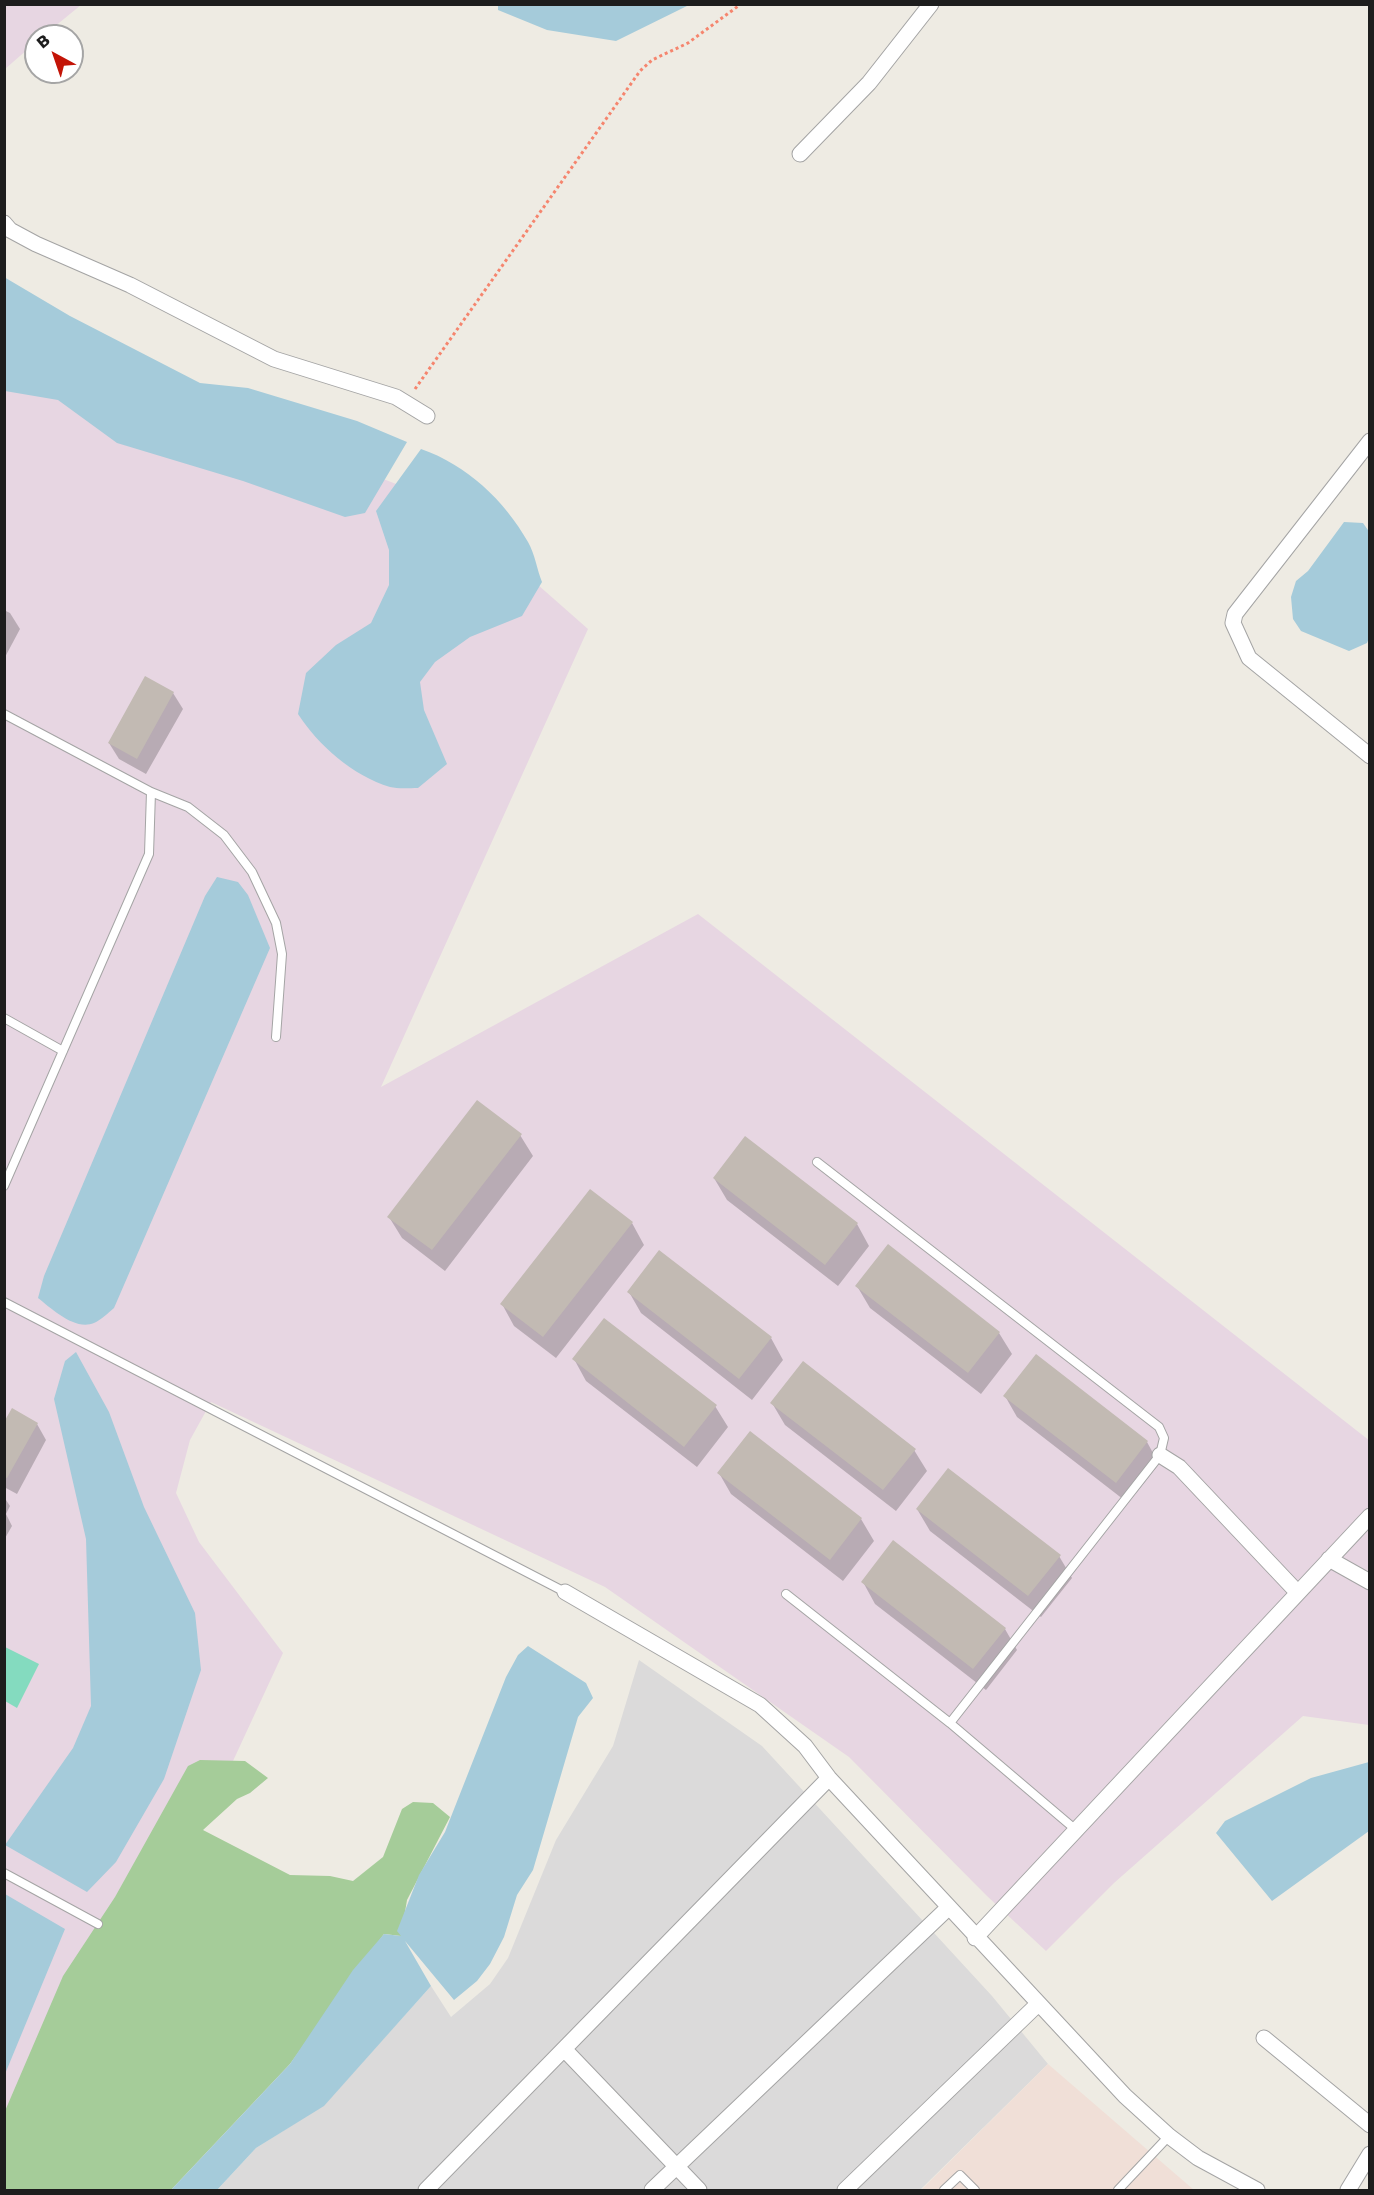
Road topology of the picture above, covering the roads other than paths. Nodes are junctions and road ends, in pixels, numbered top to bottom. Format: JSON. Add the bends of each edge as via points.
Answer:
{"nodes":[{"id":1,"x":931,"y":4,"type":"edge"},
{"id":2,"x":800,"y":154,"type":"dead end"},
{"id":3,"x":4,"y":223,"type":"edge"},
{"id":4,"x":427,"y":416,"type":"dead end"},
{"id":5,"x":1370,"y":441,"type":"edge"},
{"id":6,"x":4,"y":714,"type":"edge"},
{"id":7,"x":1370,"y":756,"type":"edge"},
{"id":8,"x":151,"y":792,"type":"junction"},
{"id":9,"x":4,"y":1018,"type":"edge"},
{"id":10,"x":276,"y":1037,"type":"dead end"},
{"id":11,"x":63,"y":1051,"type":"junction"},
{"id":12,"x":817,"y":1162,"type":"dead end"},
{"id":13,"x":4,"y":1186,"type":"edge"},
{"id":14,"x":4,"y":1302,"type":"edge"},
{"id":15,"x":1160,"y":1455,"type":"junction"},
{"id":16,"x":1370,"y":1516,"type":"edge"},
{"id":17,"x":1329,"y":1559,"type":"junction"},
{"id":18,"x":1370,"y":1582,"type":"edge"},
{"id":19,"x":565,"y":1592,"type":"joint"},
{"id":20,"x":1298,"y":1593,"type":"junction"},
{"id":21,"x":786,"y":1594,"type":"dead end"},
{"id":22,"x":950,"y":1723,"type":"junction"},
{"id":23,"x":829,"y":1778,"type":"junction"},
{"id":24,"x":1076,"y":1830,"type":"junction"},
{"id":25,"x":4,"y":1873,"type":"edge"},
{"id":26,"x":948,"y":1908,"type":"junction"},
{"id":27,"x":98,"y":1924,"type":"dead end"},
{"id":28,"x":975,"y":1938,"type":"junction"},
{"id":29,"x":1038,"y":2004,"type":"junction"},
{"id":30,"x":1264,"y":2038,"type":"dead end"},
{"id":31,"x":564,"y":2049,"type":"junction"},
{"id":32,"x":1370,"y":2125,"type":"edge"},
{"id":33,"x":1169,"y":2136,"type":"junction"},
{"id":34,"x":1370,"y":2154,"type":"edge"},
{"id":35,"x":676,"y":2168,"type":"junction"},
{"id":36,"x":426,"y":2190,"type":"edge"},
{"id":37,"x":652,"y":2190,"type":"edge"},
{"id":38,"x":699,"y":2190,"type":"edge"},
{"id":39,"x":845,"y":2190,"type":"edge"},
{"id":40,"x":944,"y":2190,"type":"edge"},
{"id":41,"x":975,"y":2190,"type":"edge"},
{"id":42,"x":1118,"y":2190,"type":"edge"},
{"id":43,"x":1257,"y":2190,"type":"edge"},
{"id":44,"x":1348,"y":2190,"type":"edge"}],
"edges":[{"from":1,"to":2,"type":"street","via":[[868,83]]},
{"from":3,"to":4,"type":"street","via":[[10,230],[130,285],[274,359],[396,397]]},
{"from":5,"to":7,"type":"street","via":[[1235,614],[1233,623],[1249,658]]},
{"from":6,"to":8,"type":"lane"},
{"from":8,"to":10,"type":"lane","via":[[188,807],[224,835],[266,898],[282,954]]},
{"from":8,"to":11,"type":"lane","via":[[149,854]]},
{"from":9,"to":11,"type":"lane"},
{"from":11,"to":13,"type":"lane"},
{"from":12,"to":15,"type":"lane","via":[[1159,1427],[1164,1438]]},
{"from":14,"to":19,"type":"lane"},
{"from":15,"to":20,"type":"street","via":[[1179,1467]]},
{"from":15,"to":22,"type":"lane"},
{"from":16,"to":17,"type":"street"},
{"from":17,"to":18,"type":"street"},
{"from":17,"to":20,"type":"street"},
{"from":19,"to":23,"type":"street","via":[[760,1705],[805,1746]]},
{"from":20,"to":24,"type":"street"},
{"from":21,"to":22,"type":"lane"},
{"from":22,"to":24,"type":"lane"},
{"from":23,"to":26,"type":"street"},
{"from":23,"to":31,"type":"street"},
{"from":24,"to":28,"type":"street"},
{"from":25,"to":27,"type":"lane"},
{"from":26,"to":28,"type":"street"},
{"from":26,"to":35,"type":"street"},
{"from":28,"to":29,"type":"street"},
{"from":29,"to":33,"type":"street","via":[[1125,2096]]},
{"from":29,"to":39,"type":"street"},
{"from":30,"to":32,"type":"street"},
{"from":31,"to":35,"type":"street"},
{"from":31,"to":36,"type":"street"},
{"from":33,"to":42,"type":"lane"},
{"from":33,"to":43,"type":"street","via":[[1198,2158]]},
{"from":34,"to":44,"type":"street"},
{"from":35,"to":37,"type":"street"},
{"from":35,"to":38,"type":"street"},
{"from":40,"to":41,"type":"lane","via":[[960,2175]]}]}
